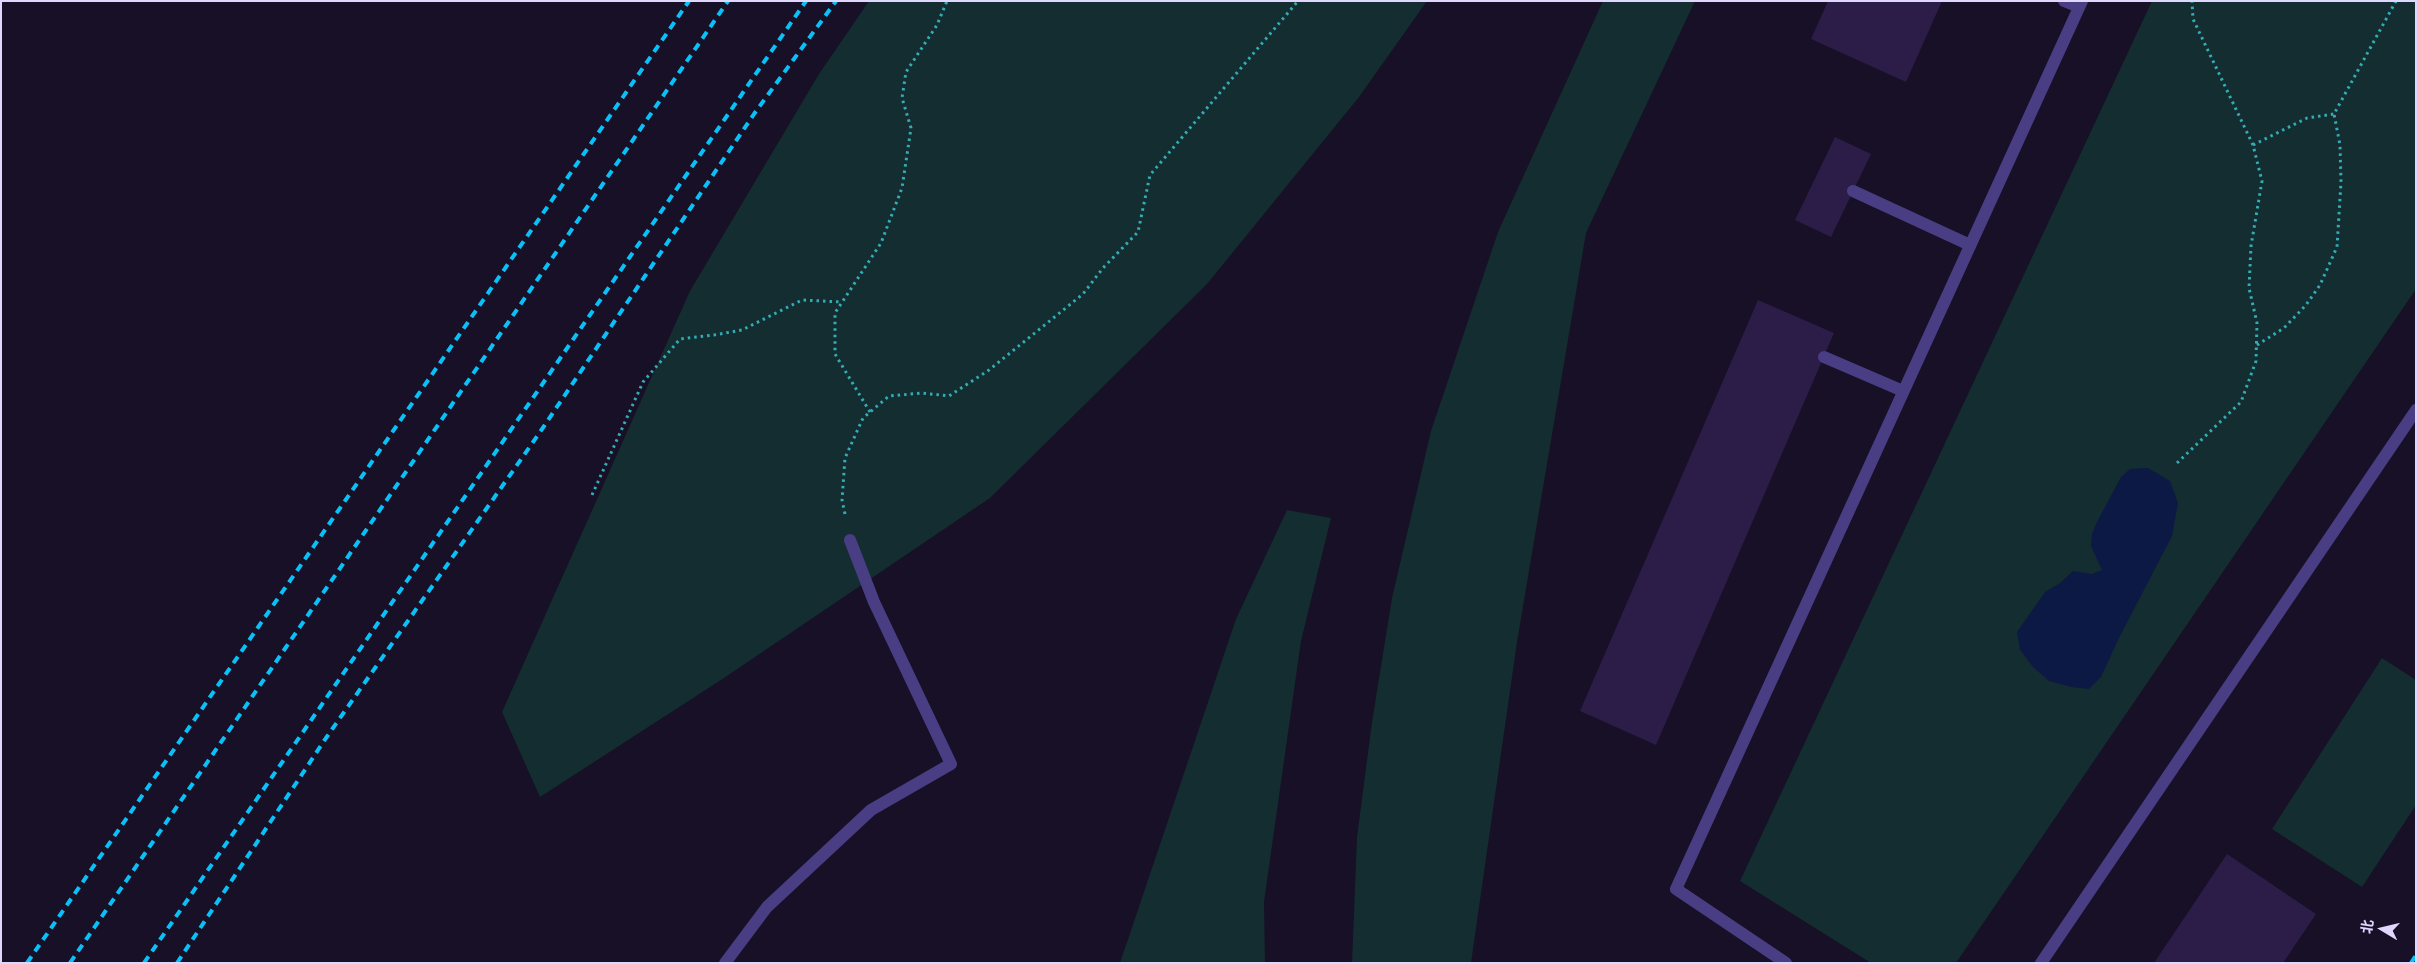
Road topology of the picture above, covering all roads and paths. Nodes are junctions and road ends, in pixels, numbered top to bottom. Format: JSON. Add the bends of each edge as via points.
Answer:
{"nodes":[{"id":1,"x":947,"y":1,"type":"edge"},
{"id":2,"x":1298,"y":1,"type":"edge"},
{"id":3,"x":2064,"y":1,"type":"edge"},
{"id":4,"x":2192,"y":1,"type":"edge"},
{"id":5,"x":2396,"y":1,"type":"edge"},
{"id":6,"x":2080,"y":4,"type":"edge"},
{"id":7,"x":2334,"y":114,"type":"junction"},
{"id":8,"x":2253,"y":145,"type":"junction"},
{"id":9,"x":1853,"y":191,"type":"dead end"},
{"id":10,"x":1970,"y":245,"type":"junction"},
{"id":11,"x":842,"y":302,"type":"junction"},
{"id":12,"x":2257,"y":345,"type":"junction"},
{"id":13,"x":1824,"y":357,"type":"dead end"},
{"id":14,"x":1903,"y":391,"type":"junction"},
{"id":15,"x":2416,"y":410,"type":"edge"},
{"id":16,"x":870,"y":412,"type":"junction"},
{"id":17,"x":2177,"y":463,"type":"dead end"},
{"id":18,"x":592,"y":496,"type":"dead end"},
{"id":19,"x":850,"y":540,"type":"joint"},
{"id":20,"x":725,"y":963,"type":"edge"},
{"id":21,"x":1786,"y":963,"type":"edge"},
{"id":22,"x":2041,"y":963,"type":"edge"}],
"edges":[{"from":1,"to":11,"type":"path","via":[[937,25],[906,72],[902,98],[911,128],[902,188],[881,243]]},
{"from":2,"to":16,"type":"path","via":[[1150,175],[1138,232],[1083,294],[989,370],[949,396],[922,393],[889,396]]},
{"from":3,"to":6,"type":"lane"},
{"from":4,"to":8,"type":"path","via":[[2193,19]]},
{"from":5,"to":7,"type":"path"},
{"from":6,"to":10,"type":"lane"},
{"from":7,"to":8,"type":"path","via":[[2307,118]]},
{"from":7,"to":12,"type":"path","via":[[2340,144],[2341,182],[2336,247],[2320,285],[2306,305],[2284,328]]},
{"from":8,"to":12,"type":"path","via":[[2262,182],[2251,246],[2249,288],[2258,323]]},
{"from":9,"to":10,"type":"lane"},
{"from":10,"to":14,"type":"lane"},
{"from":11,"to":16,"type":"path","via":[[835,313],[835,354]]},
{"from":11,"to":18,"type":"path","via":[[802,300],[742,330],[680,339],[643,382]]},
{"from":12,"to":17,"type":"path","via":[[2256,361],[2241,402]]},
{"from":13,"to":14,"type":"lane"},
{"from":14,"to":21,"type":"lane","via":[[1676,889]]},
{"from":15,"to":22,"type":"lane"},
{"from":16,"to":19,"type":"path","via":[[863,418],[845,458],[842,500]]},
{"from":19,"to":20,"type":"lane","via":[[874,602],[951,764],[871,810],[767,907]]}]}
